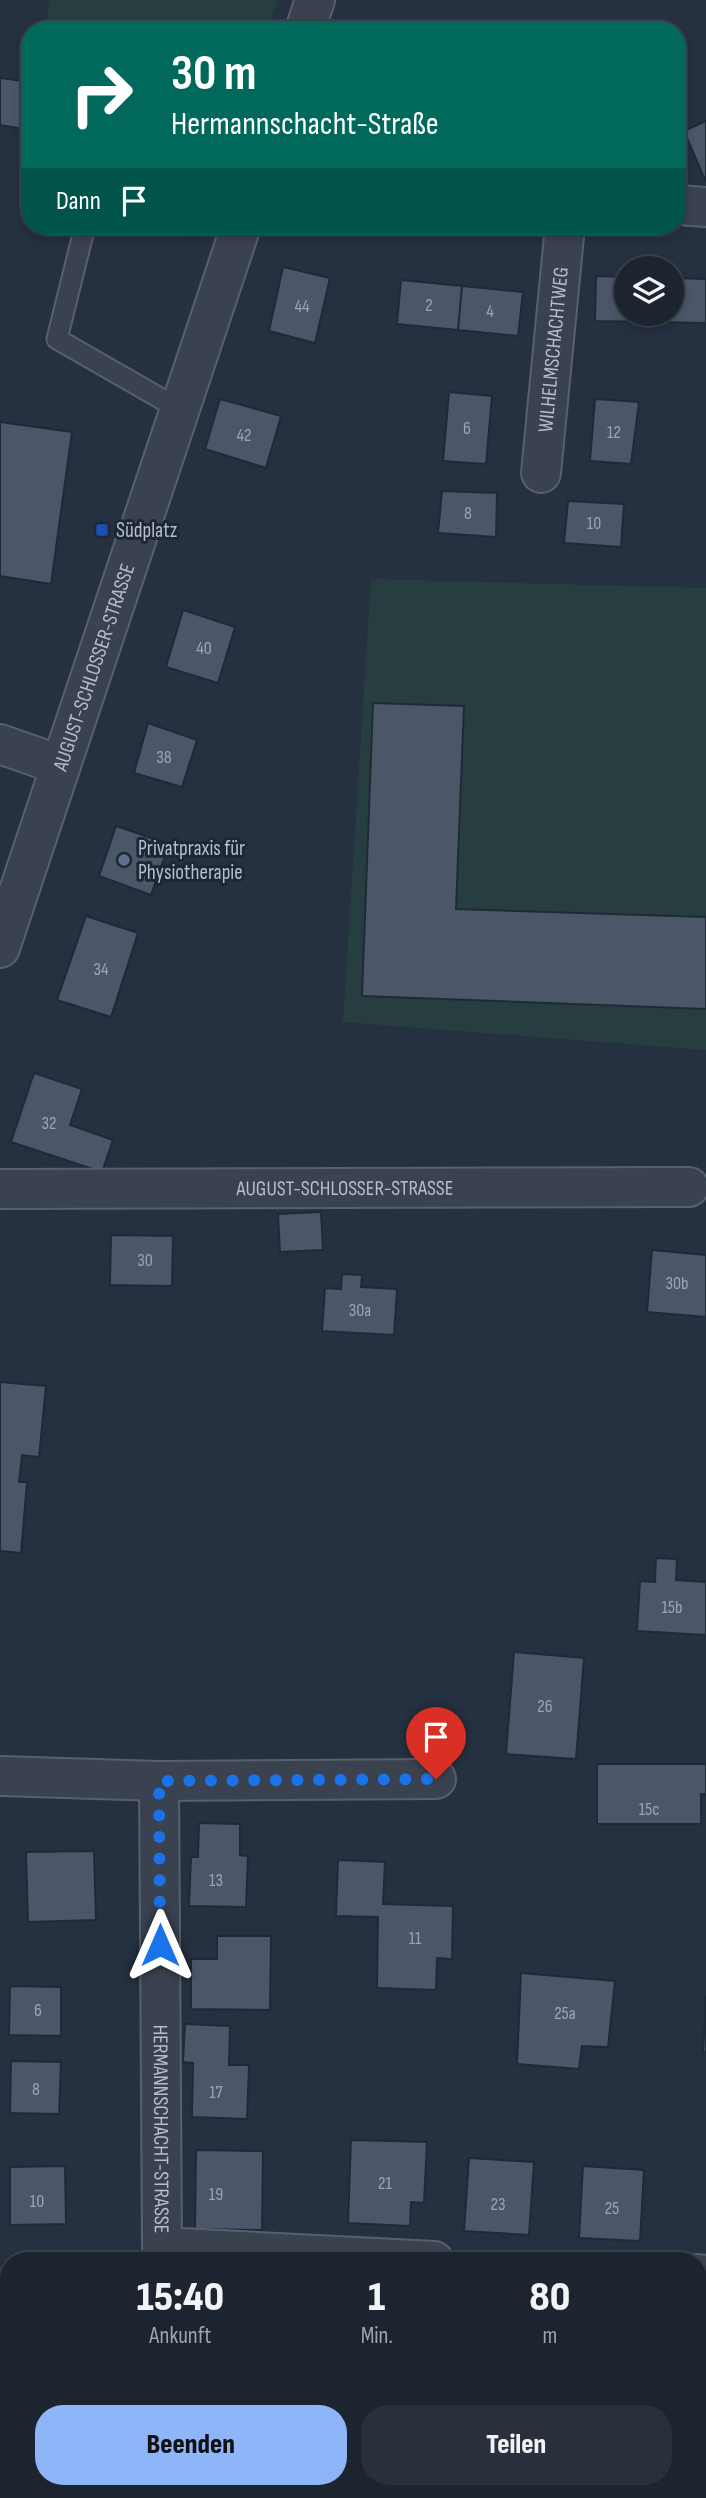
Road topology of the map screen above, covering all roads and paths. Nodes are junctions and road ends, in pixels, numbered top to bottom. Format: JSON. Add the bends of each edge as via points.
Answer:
{"nodes":[{"id":1,"x":315,"y":0,"type":"edge"},
{"id":2,"x":309,"y":21,"type":"edge"},
{"id":3,"x":686,"y":206,"type":"edge"},
{"id":4,"x":706,"y":207,"type":"edge"},
{"id":5,"x":83,"y":235,"type":"edge"},
{"id":6,"x":238,"y":235,"type":"edge"},
{"id":7,"x":564,"y":235,"type":"edge"},
{"id":8,"x":179,"y":409,"type":"junction"},
{"id":9,"x":541,"y":473,"type":"dead end"},
{"id":10,"x":0,"y":744,"type":"edge"},
{"id":11,"x":60,"y":765,"type":"junction"},
{"id":12,"x":0,"y":948,"type":"edge"},
{"id":13,"x":689,"y":1187,"type":"dead end"},
{"id":14,"x":0,"y":1189,"type":"edge"},
{"id":15,"x":0,"y":1776,"type":"edge"},
{"id":16,"x":436,"y":1779,"type":"dead end"},
{"id":17,"x":159,"y":1781,"type":"junction"},
{"id":18,"x":259,"y":2252,"type":"edge"}],
"edges":[{"from":1,"to":2,"type":"street"},
{"from":3,"to":4,"type":"street"},
{"from":5,"to":8,"type":"lane","via":[[57,339]]},
{"from":6,"to":8,"type":"street","name":"AUGUST-SCHLOSSER-STRASSE"},
{"from":7,"to":9,"type":"street","name":"WILHELMSCHACHTWEG"},
{"from":8,"to":11,"type":"street","name":"AUGUST-SCHLOSSER-STRASSE"},
{"from":10,"to":11,"type":"street"},
{"from":11,"to":12,"type":"street","name":"AUGUST-SCHLOSSER-STRASSE"},
{"from":13,"to":14,"type":"street","name":"AUGUST-SCHLOSSER-STRASSE"},
{"from":15,"to":17,"type":"street"},
{"from":16,"to":17,"type":"street"},
{"from":17,"to":18,"type":"street","name":"HERMANNSCHACHT-STRASSE","via":[[162,2247]]}]}
